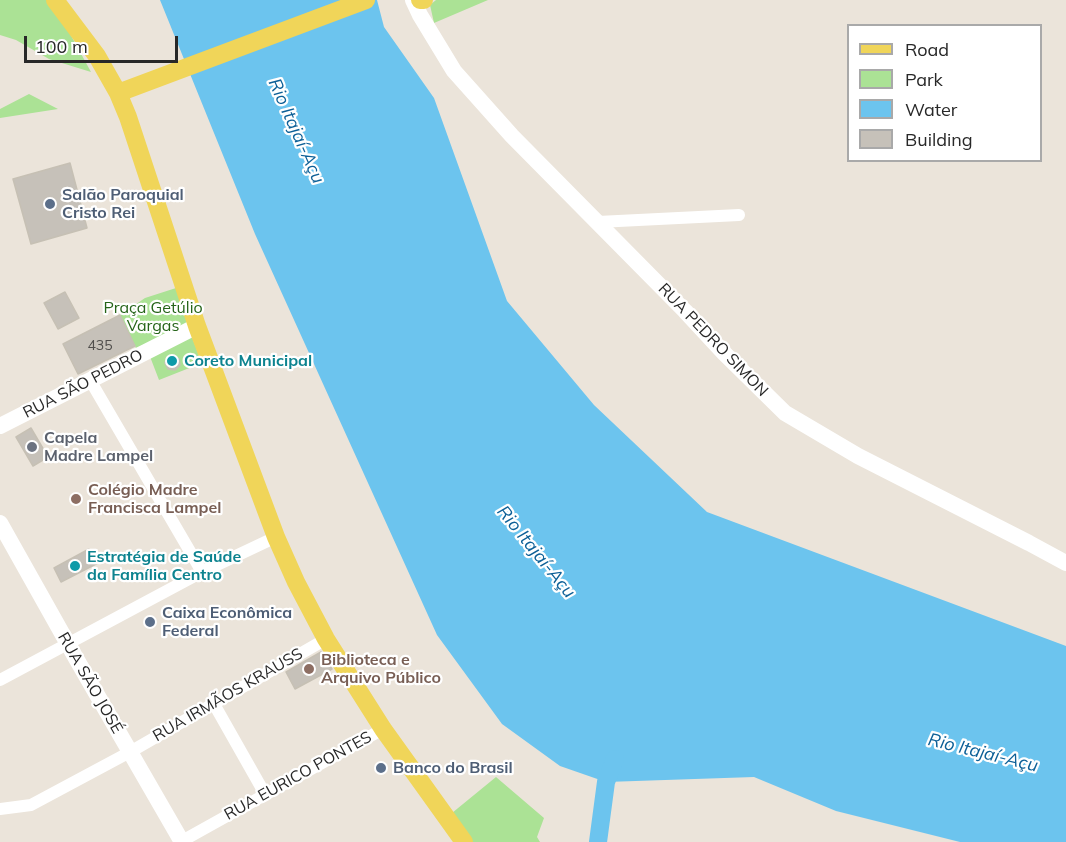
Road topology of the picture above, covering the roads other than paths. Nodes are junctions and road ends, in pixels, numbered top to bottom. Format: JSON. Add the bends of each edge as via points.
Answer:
{"nodes":[{"id":1,"x":55,"y":0,"type":"edge"},
{"id":2,"x":366,"y":0,"type":"edge"},
{"id":3,"x":413,"y":0,"type":"edge"},
{"id":4,"x":430,"y":0,"type":"edge"},
{"id":5,"x":429,"y":29,"type":"junction"},
{"id":6,"x":118,"y":93,"type":"junction"},
{"id":7,"x":740,"y":215,"type":"dead end"},
{"id":8,"x":598,"y":222,"type":"junction"},
{"id":9,"x":198,"y":326,"type":"junction"},
{"id":10,"x":90,"y":380,"type":"junction"},
{"id":11,"x":0,"y":426,"type":"edge"},
{"id":12,"x":0,"y":523,"type":"edge"},
{"id":13,"x":276,"y":537,"type":"junction"},
{"id":14,"x":1066,"y":563,"type":"edge"},
{"id":15,"x":202,"y":572,"type":"junction"},
{"id":16,"x":326,"y":639,"type":"junction"},
{"id":17,"x":68,"y":644,"type":"junction"},
{"id":18,"x":0,"y":680,"type":"edge"},
{"id":19,"x":214,"y":704,"type":"junction"},
{"id":20,"x":383,"y":729,"type":"junction"},
{"id":21,"x":130,"y":752,"type":"junction"},
{"id":22,"x":265,"y":795,"type":"junction"},
{"id":23,"x":0,"y":809,"type":"edge"},
{"id":24,"x":182,"y":842,"type":"edge"},
{"id":25,"x":464,"y":842,"type":"edge"}],
"edges":[{"from":1,"to":6,"type":"main road","via":[[98,56]]},
{"from":2,"to":6,"type":"main road"},
{"from":3,"to":5,"type":"street","name":"RUA PEDRO SIMON"},
{"from":4,"to":5,"type":"street"},
{"from":5,"to":8,"type":"street","name":"RUA PEDRO SIMON","via":[[454,71]]},
{"from":6,"to":9,"type":"main road"},
{"from":7,"to":8,"type":"street"},
{"from":8,"to":14,"type":"street","name":"RUA PEDRO SIMON","via":[[785,413],[858,456]]},
{"from":9,"to":10,"type":"street","name":"RUA SÃO PEDRO"},
{"from":9,"to":13,"type":"main road"},
{"from":10,"to":11,"type":"street","name":"RUA SÃO PEDRO"},
{"from":10,"to":15,"type":"street"},
{"from":12,"to":17,"type":"street","name":"RUA SÃO JOSÉ"},
{"from":13,"to":15,"type":"street"},
{"from":13,"to":16,"type":"main road"},
{"from":15,"to":17,"type":"street"},
{"from":16,"to":19,"type":"street","name":"RUA IRMÃOS KRAUSS"},
{"from":16,"to":20,"type":"main road"},
{"from":17,"to":18,"type":"street"},
{"from":17,"to":21,"type":"street","name":"RUA SÃO JOSÉ"},
{"from":19,"to":21,"type":"street","name":"RUA IRMÃOS KRAUSS"},
{"from":19,"to":22,"type":"street"},
{"from":20,"to":22,"type":"street","name":"RUA EURICO PONTES"},
{"from":20,"to":25,"type":"main road"},
{"from":21,"to":23,"type":"street","name":"RUA IRMÃOS KRAUSS","via":[[32,804]]},
{"from":21,"to":24,"type":"street","name":"RUA SÃO JOSÉ"},
{"from":22,"to":24,"type":"street","name":"RUA EURICO PONTES"}]}
